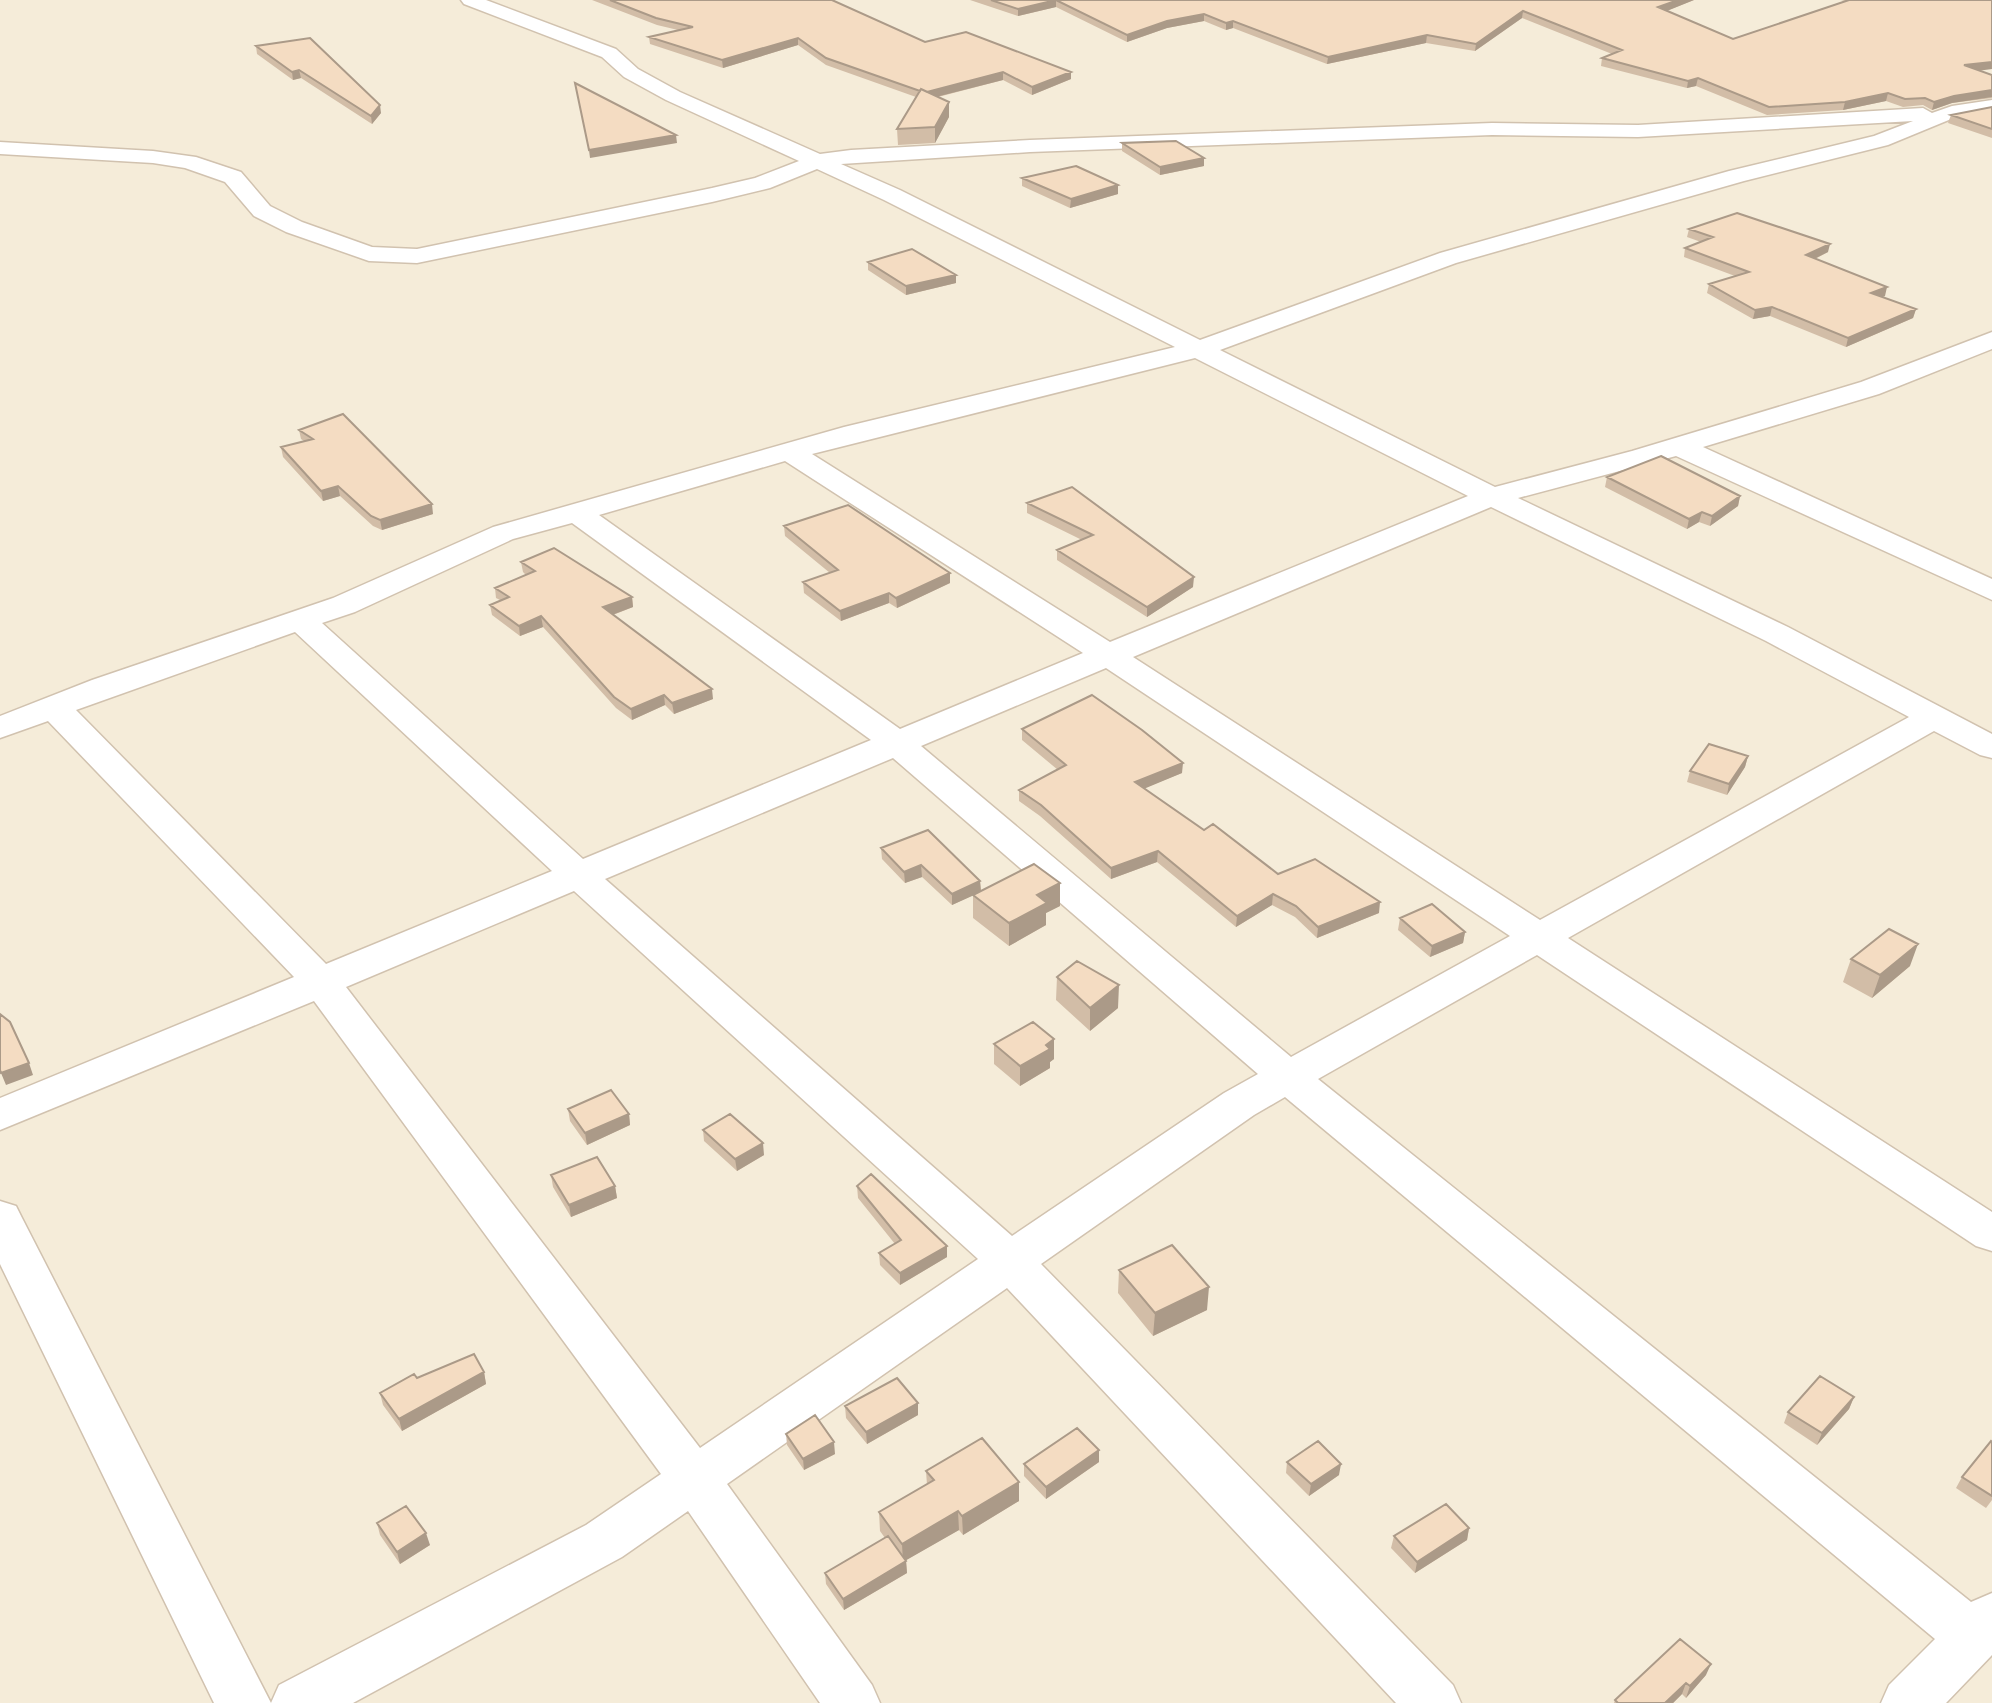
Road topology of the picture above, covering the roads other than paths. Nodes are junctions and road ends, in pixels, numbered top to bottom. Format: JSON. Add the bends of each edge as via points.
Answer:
{"nodes":[{"id":1,"x":470,"y":0,"type":"edge"},
{"id":2,"x":1992,"y":106,"type":"edge"},
{"id":3,"x":1952,"y":112,"type":"junction"},
{"id":4,"x":0,"y":148,"type":"edge"},
{"id":5,"x":818,"y":161,"type":"junction"},
{"id":6,"x":1992,"y":340,"type":"edge"},
{"id":7,"x":1199,"y":349,"type":"junction"},
{"id":8,"x":1677,"y":446,"type":"junction"},
{"id":9,"x":790,"y":452,"type":"junction"},
{"id":10,"x":1492,"y":496,"type":"junction"},
{"id":11,"x":576,"y":512,"type":"junction"},
{"id":12,"x":1992,"y":591,"type":"edge"},
{"id":13,"x":300,"y":620,"type":"junction"},
{"id":14,"x":1108,"y":655,"type":"junction"},
{"id":15,"x":54,"y":707,"type":"junction"},
{"id":16,"x":1934,"y":717,"type":"junction"},
{"id":17,"x":0,"y":728,"type":"edge"},
{"id":18,"x":897,"y":743,"type":"junction"},
{"id":19,"x":1992,"y":748,"type":"edge"},
{"id":20,"x":577,"y":874,"type":"junction"},
{"id":21,"x":1538,"y":937,"type":"junction"},
{"id":22,"x":320,"y":981,"type":"junction"},
{"id":23,"x":1288,"y":1077,"type":"junction"},
{"id":24,"x":0,"y":1115,"type":"edge"},
{"id":25,"x":0,"y":1219,"type":"edge"},
{"id":26,"x":1992,"y":1234,"type":"edge"},
{"id":27,"x":1010,"y":1261,"type":"junction"},
{"id":28,"x":694,"y":1479,"type":"junction"},
{"id":29,"x":1982,"y":1627,"type":"edge"},
{"id":30,"x":243,"y":1703,"type":"edge"},
{"id":31,"x":299,"y":1703,"type":"edge"},
{"id":32,"x":852,"y":1703,"type":"edge"},
{"id":33,"x":1433,"y":1703,"type":"edge"},
{"id":34,"x":1909,"y":1703,"type":"edge"}],
"edges":[{"from":1,"to":5,"type":"street","via":[[609,53],[631,73],[673,96]]},
{"from":2,"to":3,"type":"street"},
{"from":3,"to":5,"type":"street","via":[[1638,131],[1492,129],[1030,146]]},
{"from":3,"to":7,"type":"street","via":[[1881,141],[1737,176],[1448,258]]},
{"from":4,"to":5,"type":"street","via":[[188,162],[233,177],[262,211],[294,227],[369,254],[417,256],[712,195],[762,183]]},
{"from":5,"to":7,"type":"street"},
{"from":6,"to":8,"type":"street","via":[[1870,388]]},
{"from":7,"to":9,"type":"street"},
{"from":7,"to":10,"type":"street"},
{"from":8,"to":10,"type":"street"},
{"from":8,"to":12,"type":"street"},
{"from":9,"to":11,"type":"street"},
{"from":9,"to":14,"type":"street"},
{"from":10,"to":14,"type":"street"},
{"from":10,"to":16,"type":"street","via":[[1777,634]]},
{"from":11,"to":13,"type":"street","via":[[503,533],[344,605]]},
{"from":11,"to":18,"type":"street"},
{"from":13,"to":15,"type":"street"},
{"from":13,"to":20,"type":"street"},
{"from":14,"to":18,"type":"street"},
{"from":14,"to":21,"type":"street"},
{"from":15,"to":17,"type":"street"},
{"from":15,"to":22,"type":"street"},
{"from":16,"to":19,"type":"street"},
{"from":16,"to":21,"type":"street"},
{"from":18,"to":20,"type":"street"},
{"from":18,"to":23,"type":"street"},
{"from":20,"to":22,"type":"street"},
{"from":20,"to":27,"type":"street"},
{"from":21,"to":23,"type":"street"},
{"from":21,"to":26,"type":"street"},
{"from":22,"to":24,"type":"street"},
{"from":22,"to":28,"type":"street"},
{"from":23,"to":27,"type":"street","via":[[1239,1104]]},
{"from":23,"to":29,"type":"street"},
{"from":25,"to":30,"type":"street"},
{"from":27,"to":28,"type":"street"},
{"from":27,"to":33,"type":"street"},
{"from":28,"to":31,"type":"street","via":[[604,1541]]},
{"from":28,"to":32,"type":"street"},
{"from":29,"to":34,"type":"street"}]}
